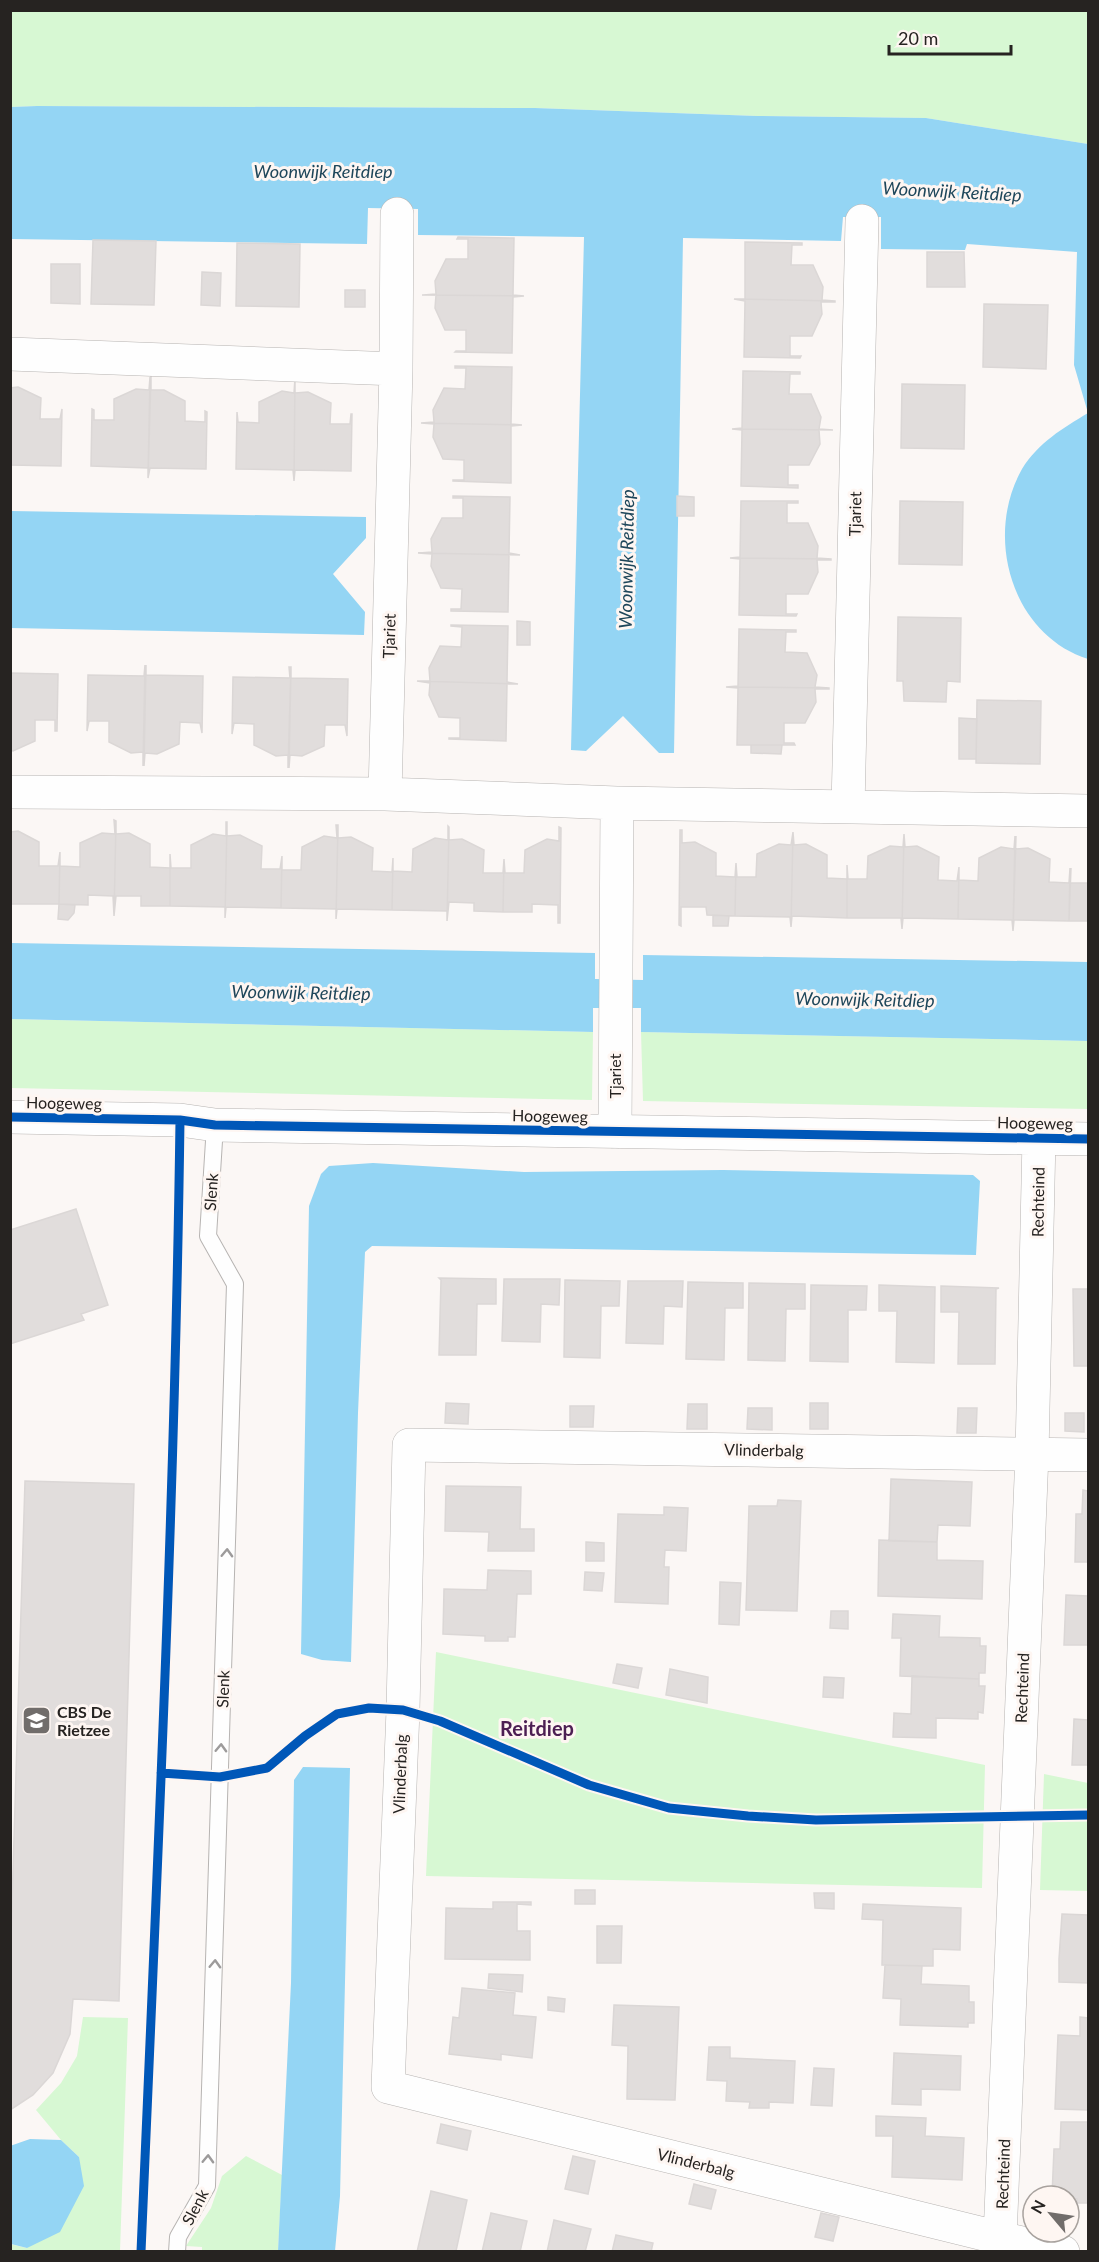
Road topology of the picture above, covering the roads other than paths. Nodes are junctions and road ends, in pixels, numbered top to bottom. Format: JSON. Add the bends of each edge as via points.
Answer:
{"nodes":[{"id":1,"x":397,"y":214,"type":"dead end"},
{"id":2,"x":862,"y":221,"type":"dead end"},
{"id":3,"x":10,"y":354,"type":"edge"},
{"id":4,"x":396,"y":369,"type":"junction"},
{"id":5,"x":10,"y":792,"type":"edge"},
{"id":6,"x":385,"y":794,"type":"junction"},
{"id":7,"x":617,"y":803,"type":"junction"},
{"id":8,"x":848,"y":807,"type":"junction"},
{"id":9,"x":1089,"y":811,"type":"edge"},
{"id":10,"x":10,"y":1117,"type":"edge"},
{"id":11,"x":215,"y":1125,"type":"junction"},
{"id":12,"x":615,"y":1132,"type":"junction"},
{"id":13,"x":1039,"y":1138,"type":"junction"},
{"id":14,"x":1089,"y":1139,"type":"edge"},
{"id":15,"x":1032,"y":1454,"type":"junction"},
{"id":16,"x":1089,"y":1455,"type":"edge"},
{"id":17,"x":1000,"y":2238,"type":"junction"},
{"id":18,"x":177,"y":2252,"type":"edge"},
{"id":19,"x":1064,"y":2252,"type":"edge"}],
"edges":[{"from":1,"to":4,"type":"street","name":"Tjariet"},
{"from":2,"to":8,"type":"street","name":"Tjariet"},
{"from":3,"to":4,"type":"street"},
{"from":4,"to":6,"type":"street","name":"Tjariet"},
{"from":5,"to":6,"type":"street"},
{"from":6,"to":7,"type":"street"},
{"from":7,"to":8,"type":"street"},
{"from":7,"to":12,"type":"street","name":"Tjariet"},
{"from":8,"to":9,"type":"street"},
{"from":10,"to":11,"type":"street","name":"Hoogeweg","via":[[180,1120]]},
{"from":11,"to":12,"type":"street","name":"Hoogeweg"},
{"from":18,"to":11,"type":"lane","name":"Slenk","one_way":true,"via":[[178,2237],[207,2186],[211,2083],[235,1284],[208,1236]]},
{"from":12,"to":13,"type":"street","name":"Hoogeweg"},
{"from":13,"to":14,"type":"street","name":"Hoogeweg"},
{"from":13,"to":15,"type":"street","name":"Rechteind"},
{"from":15,"to":16,"type":"street","name":"Vlinderbalg"},
{"from":15,"to":17,"type":"street","name":"Rechteind"},
{"from":15,"to":17,"type":"street","name":"Vlinderbalg","via":[[409,1445],[388,2087]]},
{"from":17,"to":19,"type":"street","name":"Vlinderbalg"}]}
